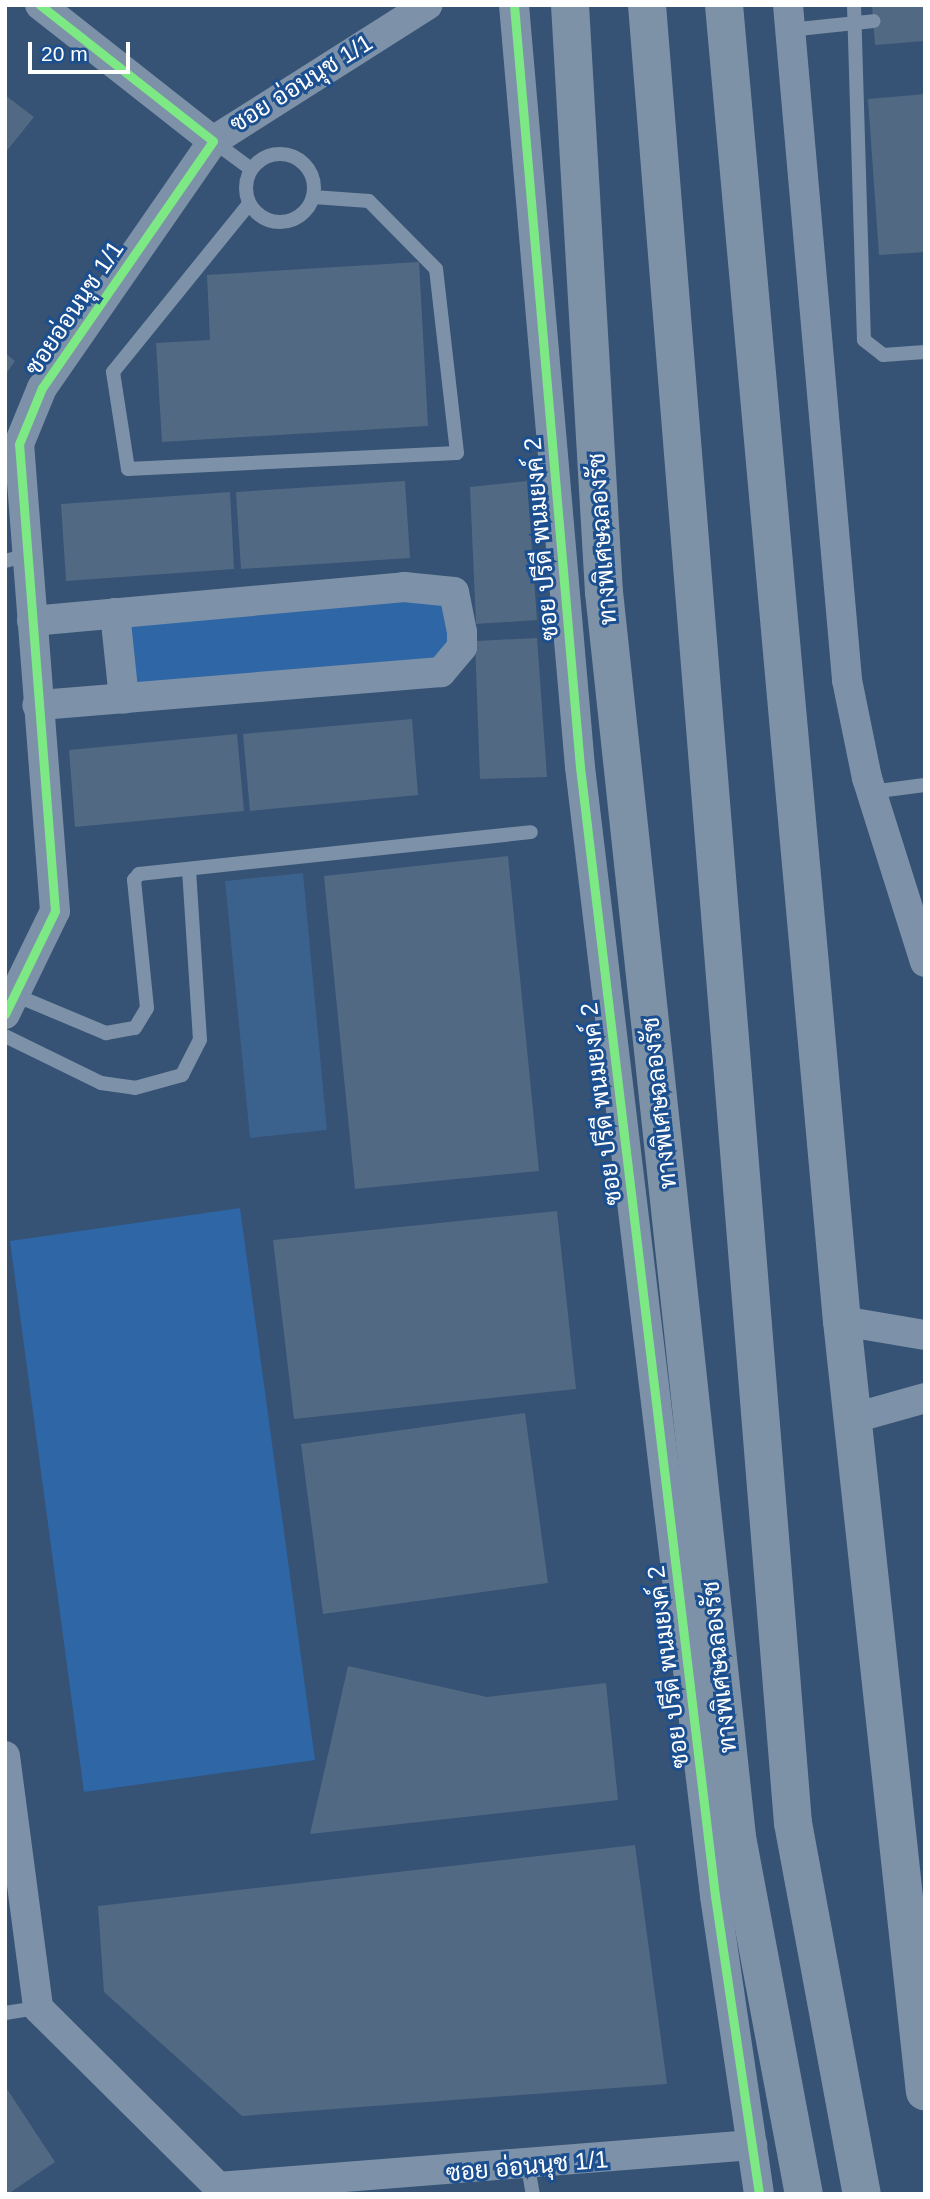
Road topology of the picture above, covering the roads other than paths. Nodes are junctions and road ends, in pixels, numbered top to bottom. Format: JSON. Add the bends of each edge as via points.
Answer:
{"nodes":[{"id":1,"x":40,"y":5,"type":"edge"},
{"id":2,"x":427,"y":5,"type":"edge"},
{"id":3,"x":514,"y":5,"type":"edge"},
{"id":4,"x":570,"y":5,"type":"edge"},
{"id":5,"x":648,"y":5,"type":"edge"},
{"id":6,"x":724,"y":5,"type":"edge"},
{"id":7,"x":854,"y":5,"type":"edge"},
{"id":8,"x":788,"y":17,"type":"edge"},
{"id":9,"x":874,"y":21,"type":"dead end"},
{"id":10,"x":854,"y":24,"type":"junction"},
{"id":11,"x":212,"y":141,"type":"junction"},
{"id":12,"x":251,"y":169,"type":"junction"},
{"id":13,"x":313,"y":197,"type":"junction"},
{"id":14,"x":249,"y":204,"type":"junction"},
{"id":15,"x":925,"y":352,"type":"edge"},
{"id":16,"x":12,"y":447,"type":"edge"},
{"id":17,"x":16,"y":558,"type":"edge"},
{"id":18,"x":116,"y":613,"type":"junction"},
{"id":19,"x":32,"y":621,"type":"junction"},
{"id":20,"x":124,"y":699,"type":"junction"},
{"id":21,"x":37,"y":705,"type":"junction"},
{"id":22,"x":925,"y":785,"type":"edge"},
{"id":23,"x":871,"y":792,"type":"junction"},
{"id":24,"x":531,"y":832,"type":"dead end"},
{"id":25,"x":189,"y":869,"type":"junction"},
{"id":26,"x":925,"y":962,"type":"edge"},
{"id":27,"x":10,"y":1005,"type":"edge"},
{"id":28,"x":5,"y":1036,"type":"edge"},
{"id":29,"x":842,"y":1321,"type":"junction"},
{"id":30,"x":925,"y":1335,"type":"edge"},
{"id":31,"x":925,"y":1398,"type":"edge"},
{"id":32,"x":854,"y":1419,"type":"junction"},
{"id":33,"x":5,"y":1756,"type":"edge"},
{"id":34,"x":38,"y":2008,"type":"junction"},
{"id":35,"x":5,"y":2013,"type":"edge"},
{"id":36,"x":925,"y":2092,"type":"edge"},
{"id":37,"x":752,"y":2145,"type":"junction"},
{"id":38,"x":530,"y":2180,"type":"edge"},
{"id":39,"x":218,"y":2190,"type":"edge"},
{"id":40,"x":759,"y":2194,"type":"edge"},
{"id":41,"x":804,"y":2194,"type":"edge"},
{"id":42,"x":862,"y":2194,"type":"edge"}],
"edges":[{"from":1,"to":11,"type":"street"},
{"from":2,"to":11,"type":"street","name":"ซอย อ่อนนุช 1/1"},
{"from":3,"to":37,"type":"street","name":"ซอย ปรีดี พนมยงค์ 2","via":[[580,767],[715,1896]]},
{"from":4,"to":41,"type":"highway","name":"ทางพิเศษฉลองรัช","via":[[604,592],[729,1768]]},
{"from":5,"to":42,"type":"highway","via":[[793,1823]]},
{"from":6,"to":29,"type":"highway"},
{"from":7,"to":10,"type":"lane"},
{"from":8,"to":10,"type":"lane"},
{"from":8,"to":23,"type":"street","via":[[847,680]]},
{"from":9,"to":10,"type":"lane"},
{"from":10,"to":15,"type":"lane","via":[[864,340],[883,355]]},
{"from":11,"to":12,"type":"lane"},
{"from":11,"to":16,"type":"street","name":"ซอยอ่อนนุช 1/1","via":[[42,388]]},
{"from":12,"to":13,"type":"lane","via":[[278,153],[299,159],[312,175]]},
{"from":12,"to":14,"type":"lane"},
{"from":13,"to":14,"type":"lane","via":[[290,221],[267,220]]},
{"from":13,"to":14,"type":"lane","via":[[369,201],[436,269],[457,453],[128,469],[113,372]]},
{"from":16,"to":17,"type":"street","name":"ซอยอ่อนนุช 1/1"},
{"from":17,"to":19,"type":"street","name":"ซอยอ่อนนุช 1/1"},
{"from":18,"to":19,"type":"street"},
{"from":18,"to":20,"type":"street"},
{"from":18,"to":20,"type":"street","via":[[404,587],[442,589],[460,599],[462,647],[442,672]]},
{"from":19,"to":21,"type":"street","name":"ซอยอ่อนนุช 1/1"},
{"from":20,"to":21,"type":"street"},
{"from":21,"to":27,"type":"street","name":"ซอยอ่อนนุช 1/1","via":[[55,911]]},
{"from":22,"to":23,"type":"lane"},
{"from":23,"to":26,"type":"street"},
{"from":24,"to":25,"type":"lane"},
{"from":25,"to":27,"type":"lane","via":[[134,880],[147,1008],[135,1028],[106,1033]]},
{"from":25,"to":28,"type":"lane","via":[[200,1040],[182,1075],[135,1088],[101,1083]]},
{"from":29,"to":30,"type":"street"},
{"from":29,"to":32,"type":"highway"},
{"from":31,"to":32,"type":"street"},
{"from":32,"to":36,"type":"highway"},
{"from":33,"to":34,"type":"street"},
{"from":34,"to":35,"type":"lane"},
{"from":34,"to":39,"type":"street","name":"ซอย อ่อนนุช 1/1"},
{"from":37,"to":38,"type":"street","name":"ซอย อ่อนนุช 1/1"},
{"from":37,"to":40,"type":"street","name":"ซอย ปรีดี พนมยงค์ 2"},
{"from":38,"to":39,"type":"street","name":"ซอย อ่อนนุช 1/1"}]}
